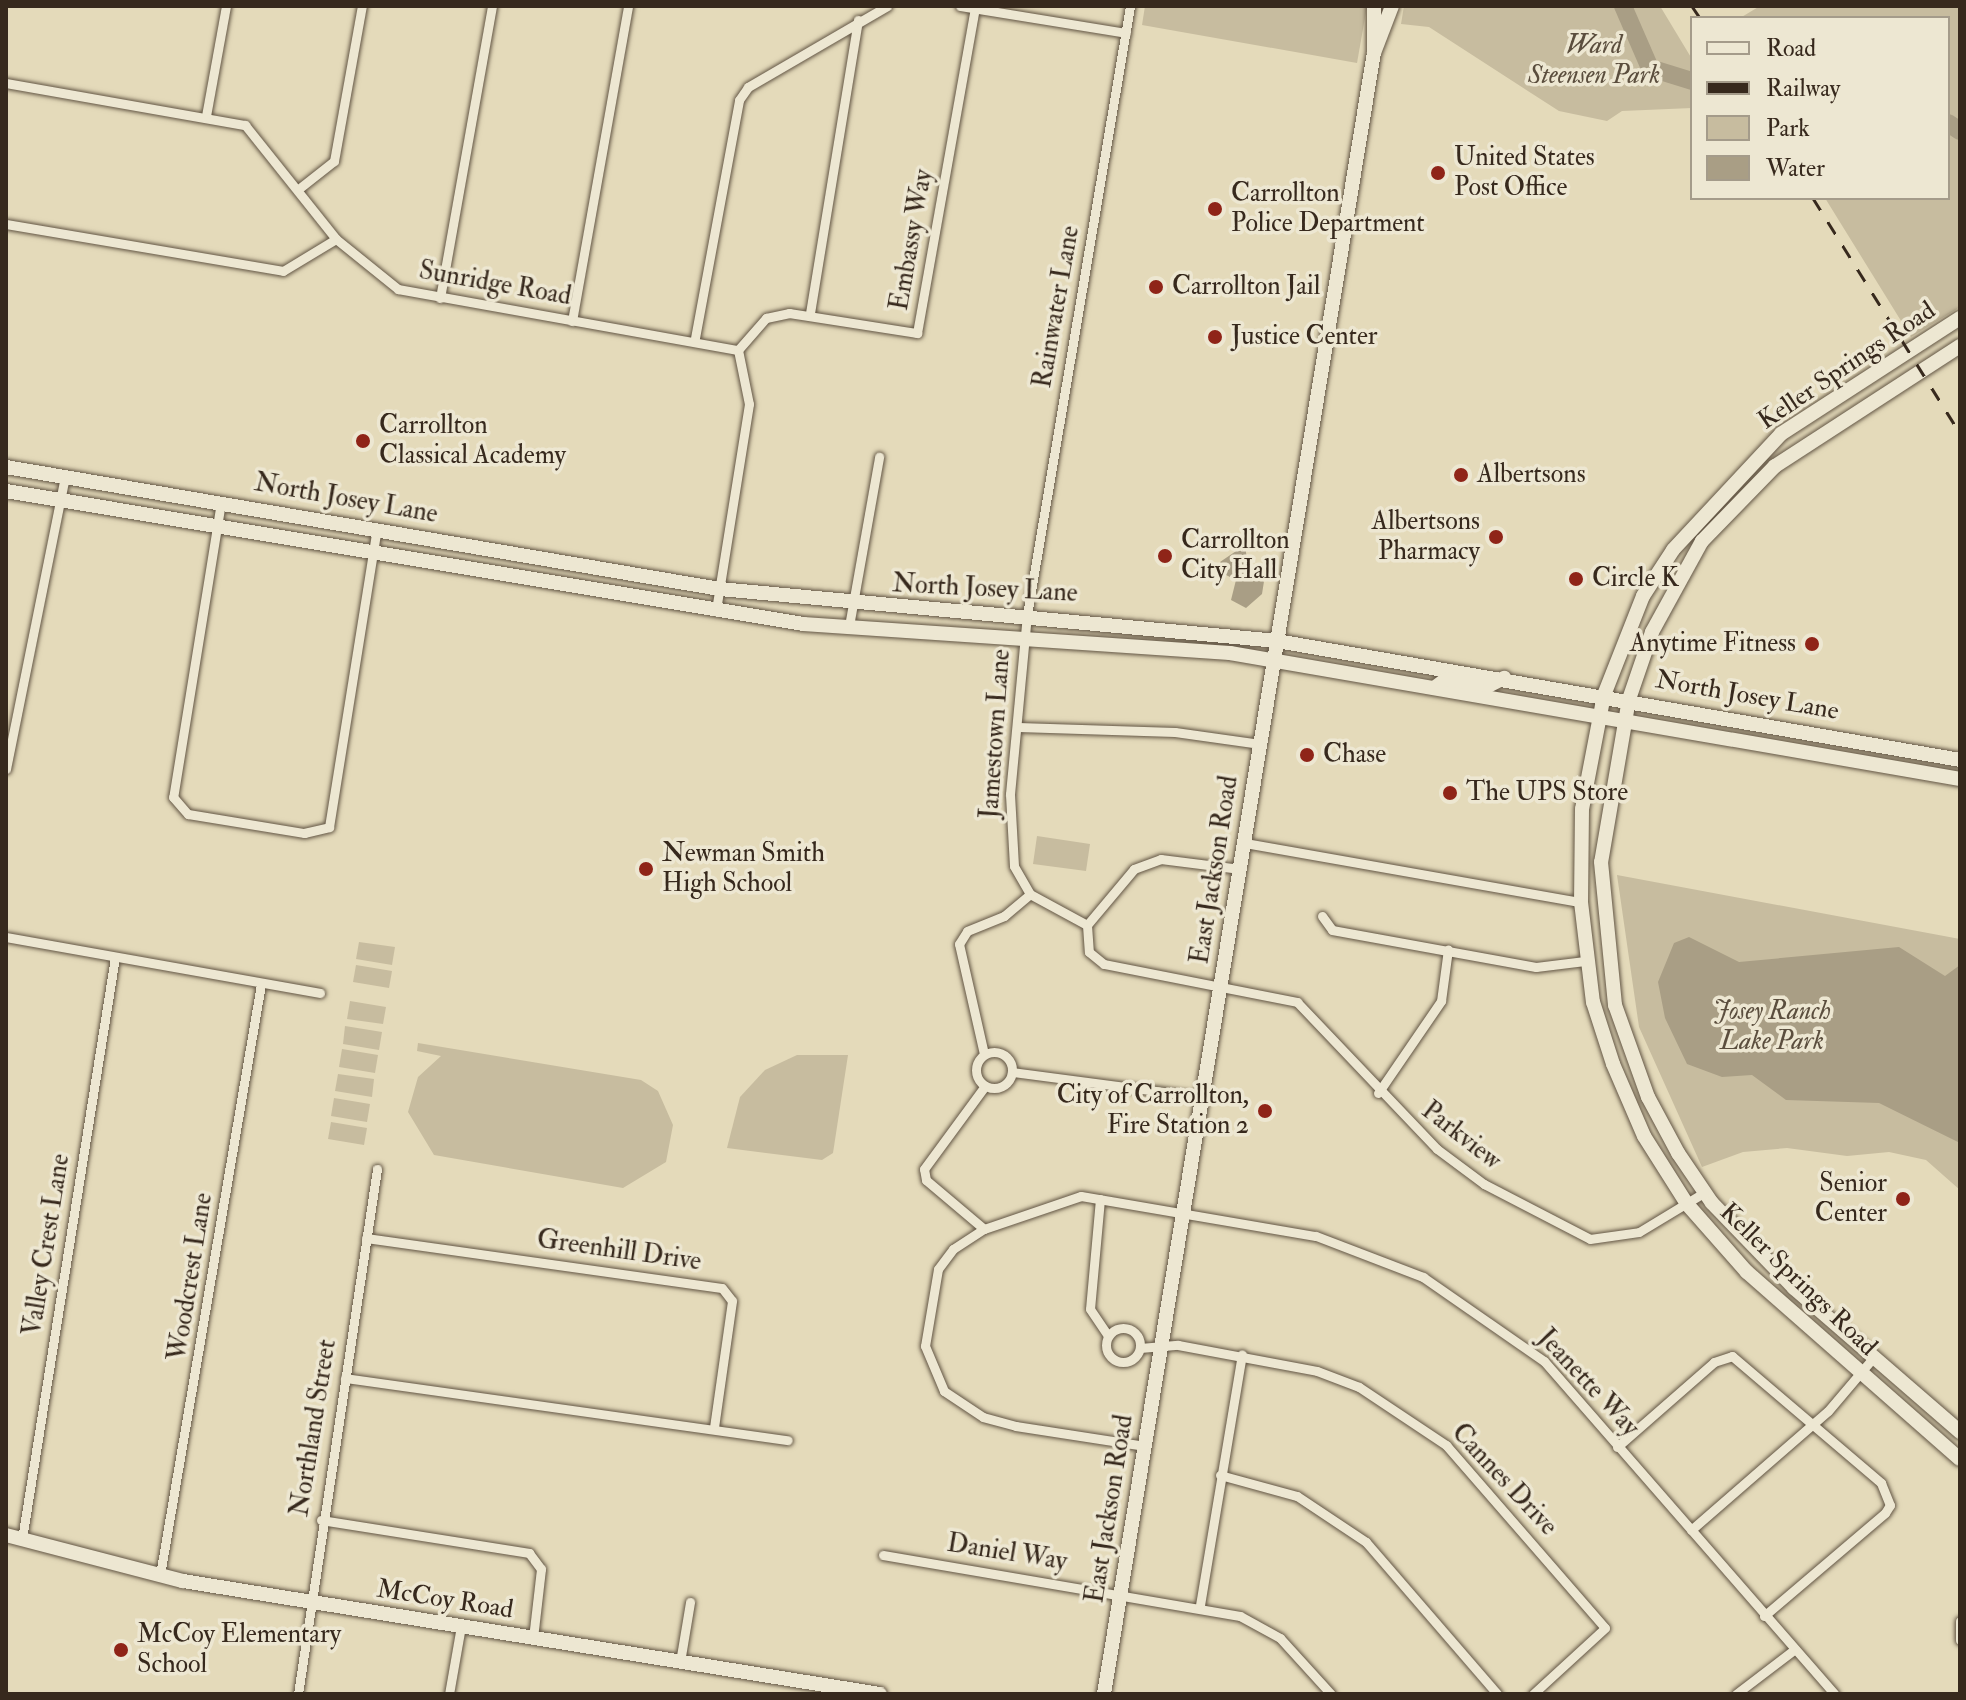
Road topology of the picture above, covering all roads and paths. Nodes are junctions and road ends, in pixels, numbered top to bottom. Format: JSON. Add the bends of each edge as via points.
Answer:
{"nodes":[{"id":1,"x":226,"y":6,"type":"edge"},
{"id":2,"x":362,"y":6,"type":"edge"},
{"id":3,"x":492,"y":6,"type":"edge"},
{"id":4,"x":628,"y":6,"type":"edge"},
{"id":5,"x":887,"y":6,"type":"edge"},
{"id":6,"x":960,"y":6,"type":"edge"},
{"id":7,"x":1130,"y":6,"type":"edge"},
{"id":8,"x":1374,"y":6,"type":"edge"},
{"id":9,"x":1392,"y":6,"type":"edge"},
{"id":10,"x":975,"y":8,"type":"junction"},
{"id":11,"x":1028,"y":11,"type":"edge"},
{"id":12,"x":858,"y":20,"type":"junction"},
{"id":13,"x":1126,"y":33,"type":"junction"},
{"id":14,"x":1374,"y":53,"type":"junction"},
{"id":15,"x":6,"y":83,"type":"edge"},
{"id":16,"x":206,"y":116,"type":"junction"},
{"id":17,"x":301,"y":187,"type":"junction"},
{"id":18,"x":6,"y":224,"type":"edge"},
{"id":19,"x":336,"y":239,"type":"junction"},
{"id":20,"x":440,"y":298,"type":"junction"},
{"id":21,"x":810,"y":313,"type":"junction"},
{"id":22,"x":1960,"y":318,"type":"edge"},
{"id":23,"x":572,"y":321,"type":"junction"},
{"id":24,"x":695,"y":338,"type":"junction"},
{"id":25,"x":1960,"y":346,"type":"edge"},
{"id":26,"x":738,"y":350,"type":"junction"},
{"id":27,"x":1872,"y":378,"type":"junction"},
{"id":28,"x":1841,"y":425,"type":"junction"},
{"id":29,"x":879,"y":457,"type":"dead end"},
{"id":30,"x":6,"y":467,"type":"edge"},
{"id":31,"x":65,"y":477,"type":"junction"},
{"id":32,"x":6,"y":491,"type":"edge"},
{"id":33,"x":61,"y":498,"type":"junction"},
{"id":34,"x":221,"y":501,"type":"junction"},
{"id":35,"x":217,"y":525,"type":"junction"},
{"id":36,"x":377,"y":528,"type":"junction"},
{"id":37,"x":374,"y":552,"type":"junction"},
{"id":38,"x":720,"y":589,"type":"junction"},
{"id":39,"x":853,"y":605,"type":"junction"},
{"id":40,"x":716,"y":611,"type":"junction"},
{"id":41,"x":1027,"y":615,"type":"junction"},
{"id":42,"x":849,"y":626,"type":"junction"},
{"id":43,"x":1025,"y":637,"type":"junction"},
{"id":44,"x":1277,"y":641,"type":"junction"},
{"id":45,"x":1274,"y":660,"type":"junction"},
{"id":46,"x":1436,"y":666,"type":"junction"},
{"id":47,"x":1375,"y":677,"type":"junction"},
{"id":48,"x":1504,"y":678,"type":"junction"},
{"id":49,"x":1434,"y":688,"type":"junction"},
{"id":50,"x":1604,"y":695,"type":"junction"},
{"id":51,"x":1629,"y":699,"type":"junction"},
{"id":52,"x":1599,"y":718,"type":"junction"},
{"id":53,"x":1623,"y":724,"type":"junction"},
{"id":54,"x":1018,"y":727,"type":"junction"},
{"id":55,"x":1260,"y":744,"type":"junction"},
{"id":56,"x":1960,"y":760,"type":"edge"},
{"id":57,"x":6,"y":769,"type":"edge"},
{"id":58,"x":1960,"y":779,"type":"edge"},
{"id":59,"x":1245,"y":843,"type":"junction"},
{"id":60,"x":1240,"y":869,"type":"junction"},
{"id":61,"x":1030,"y":894,"type":"junction"},
{"id":62,"x":1602,"y":901,"type":"junction"},
{"id":63,"x":1581,"y":902,"type":"junction"},
{"id":64,"x":1322,"y":916,"type":"dead end"},
{"id":65,"x":1087,"y":925,"type":"junction"},
{"id":66,"x":6,"y":937,"type":"edge"},
{"id":67,"x":1448,"y":949,"type":"junction"},
{"id":68,"x":115,"y":957,"type":"junction"},
{"id":69,"x":1585,"y":961,"type":"junction"},
{"id":70,"x":1221,"y":982,"type":"junction"},
{"id":71,"x":261,"y":984,"type":"junction"},
{"id":72,"x":320,"y":993,"type":"dead end"},
{"id":73,"x":984,"y":1054,"type":"junction"},
{"id":74,"x":1012,"y":1072,"type":"junction"},
{"id":75,"x":985,"y":1086,"type":"junction"},
{"id":76,"x":1378,"y":1093,"type":"junction"},
{"id":77,"x":1202,"y":1097,"type":"junction"},
{"id":78,"x":377,"y":1169,"type":"dead end"},
{"id":79,"x":1705,"y":1192,"type":"junction"},
{"id":80,"x":1100,"y":1199,"type":"junction"},
{"id":81,"x":1687,"y":1204,"type":"junction"},
{"id":82,"x":1183,"y":1212,"type":"junction"},
{"id":83,"x":984,"y":1229,"type":"junction"},
{"id":84,"x":366,"y":1238,"type":"junction"},
{"id":85,"x":1108,"y":1336,"type":"junction"},
{"id":86,"x":1140,"y":1348,"type":"junction"},
{"id":87,"x":1161,"y":1348,"type":"junction"},
{"id":88,"x":1242,"y":1354,"type":"junction"},
{"id":89,"x":1873,"y":1358,"type":"junction"},
{"id":90,"x":1860,"y":1374,"type":"junction"},
{"id":91,"x":345,"y":1378,"type":"junction"},
{"id":92,"x":1809,"y":1423,"type":"junction"},
{"id":93,"x":714,"y":1427,"type":"junction"},
{"id":94,"x":1960,"y":1432,"type":"edge"},
{"id":95,"x":788,"y":1440,"type":"dead end"},
{"id":96,"x":1145,"y":1446,"type":"junction"},
{"id":97,"x":1617,"y":1447,"type":"junction"},
{"id":98,"x":1960,"y":1459,"type":"edge"},
{"id":99,"x":1220,"y":1475,"type":"junction"},
{"id":100,"x":321,"y":1520,"type":"junction"},
{"id":101,"x":1691,"y":1530,"type":"junction"},
{"id":102,"x":6,"y":1535,"type":"edge"},
{"id":103,"x":22,"y":1539,"type":"junction"},
{"id":104,"x":883,"y":1555,"type":"dead end"},
{"id":105,"x":160,"y":1575,"type":"junction"},
{"id":106,"x":1120,"y":1594,"type":"junction"},
{"id":107,"x":309,"y":1602,"type":"junction"},
{"id":108,"x":690,"y":1602,"type":"dead end"},
{"id":109,"x":1200,"y":1605,"type":"junction"},
{"id":110,"x":1764,"y":1616,"type":"junction"},
{"id":111,"x":1960,"y":1621,"type":"edge"},
{"id":112,"x":461,"y":1626,"type":"junction"},
{"id":113,"x":533,"y":1638,"type":"junction"},
{"id":114,"x":1960,"y":1640,"type":"edge"},
{"id":115,"x":1795,"y":1649,"type":"junction"},
{"id":116,"x":680,"y":1662,"type":"junction"},
{"id":117,"x":298,"y":1694,"type":"edge"},
{"id":118,"x":449,"y":1694,"type":"edge"},
{"id":119,"x":880,"y":1694,"type":"edge"},
{"id":120,"x":1104,"y":1694,"type":"edge"},
{"id":121,"x":1331,"y":1694,"type":"edge"},
{"id":122,"x":1497,"y":1694,"type":"edge"},
{"id":123,"x":1533,"y":1694,"type":"edge"},
{"id":124,"x":1736,"y":1694,"type":"edge"},
{"id":125,"x":1834,"y":1694,"type":"edge"}],
"edges":[{"from":1,"to":16,"type":"street"},
{"from":2,"to":17,"type":"street","via":[[334,161]]},
{"from":3,"to":20,"type":"street"},
{"from":4,"to":23,"type":"street"},
{"from":5,"to":12,"type":"street"},
{"from":6,"to":10,"type":"street"},
{"from":7,"to":13,"type":"street","name":"Rainwater Lane"},
{"from":8,"to":14,"type":"main road","name":"East Jackson Road"},
{"from":9,"to":14,"type":"main road","name":"East Jackson Road"},
{"from":10,"to":11,"type":"street"},
{"from":10,"to":21,"type":"street","name":"Embassy Way","via":[[917,333]]},
{"from":11,"to":13,"type":"street"},
{"from":12,"to":21,"type":"street"},
{"from":12,"to":24,"type":"street","via":[[748,87],[739,100]]},
{"from":13,"to":41,"type":"street","name":"Rainwater Lane"},
{"from":14,"to":44,"type":"main road","name":"East Jackson Road"},
{"from":15,"to":16,"type":"street","name":"Sunridge Road"},
{"from":16,"to":17,"type":"street","name":"Sunridge Road","via":[[258,134]]},
{"from":17,"to":19,"type":"street","name":"Sunridge Road"},
{"from":18,"to":19,"type":"street","via":[[283,271]]},
{"from":19,"to":20,"type":"street","name":"Sunridge Road","via":[[382,280]]},
{"from":20,"to":23,"type":"street","name":"Sunridge Road"},
{"from":21,"to":26,"type":"street","name":"Embassy Way","via":[[766,318]]},
{"from":22,"to":27,"type":"main road","name":"Keller Springs Road"},
{"from":23,"to":24,"type":"street","name":"Sunridge Road"},
{"from":24,"to":26,"type":"street","name":"Sunridge Road"},
{"from":25,"to":28,"type":"main road","name":"Keller Springs Road"},
{"from":26,"to":38,"type":"street","via":[[749,404]]},
{"from":27,"to":28,"type":"main road","via":[[1870,397]]},
{"from":27,"to":50,"type":"main road","name":"Keller Springs Road","via":[[1781,434],[1707,508],[1643,596]]},
{"from":28,"to":51,"type":"main road","name":"Keller Springs Road","via":[[1775,466],[1702,541],[1652,632]]},
{"from":29,"to":39,"type":"street"},
{"from":30,"to":31,"type":"main road","name":"North Josey Lane"},
{"from":31,"to":33,"type":"street"},
{"from":31,"to":34,"type":"main road","name":"North Josey Lane"},
{"from":32,"to":33,"type":"main road","name":"North Josey Lane"},
{"from":33,"to":35,"type":"main road","name":"North Josey Lane"},
{"from":33,"to":57,"type":"street"},
{"from":34,"to":35,"type":"street"},
{"from":34,"to":36,"type":"main road","name":"North Josey Lane"},
{"from":35,"to":37,"type":"main road","name":"North Josey Lane"},
{"from":35,"to":37,"type":"street","via":[[173,797],[188,814],[304,833],[329,827]]},
{"from":36,"to":37,"type":"street"},
{"from":36,"to":38,"type":"main road","name":"North Josey Lane"},
{"from":37,"to":40,"type":"main road","name":"North Josey Lane"},
{"from":38,"to":39,"type":"main road","name":"North Josey Lane"},
{"from":38,"to":40,"type":"street"},
{"from":39,"to":41,"type":"main road","name":"North Josey Lane"},
{"from":39,"to":42,"type":"street"},
{"from":40,"to":42,"type":"main road","name":"North Josey Lane"},
{"from":41,"to":43,"type":"street","name":"Jamestown Lane"},
{"from":41,"to":44,"type":"main road","name":"North Josey Lane"},
{"from":42,"to":43,"type":"main road","name":"North Josey Lane"},
{"from":43,"to":45,"type":"main road","name":"North Josey Lane"},
{"from":43,"to":54,"type":"street","name":"Jamestown Lane"},
{"from":44,"to":45,"type":"main road","name":"East Jackson Road"},
{"from":44,"to":46,"type":"main road","name":"North Josey Lane"},
{"from":45,"to":47,"type":"main road","name":"North Josey Lane"},
{"from":45,"to":55,"type":"main road","name":"East Jackson Road"},
{"from":46,"to":47,"type":"main road","via":[[1419,676]]},
{"from":46,"to":48,"type":"main road","name":"North Josey Lane"},
{"from":47,"to":49,"type":"main road","name":"North Josey Lane"},
{"from":48,"to":49,"type":"main road","via":[[1490,685],[1446,679]]},
{"from":48,"to":50,"type":"main road","name":"North Josey Lane"},
{"from":49,"to":52,"type":"main road","name":"North Josey Lane"},
{"from":50,"to":51,"type":"main road","name":"North Josey Lane"},
{"from":50,"to":52,"type":"main road","name":"Keller Springs Road"},
{"from":51,"to":53,"type":"main road","name":"Keller Springs Road"},
{"from":51,"to":56,"type":"main road","name":"North Josey Lane"},
{"from":52,"to":53,"type":"main road","name":"North Josey Lane"},
{"from":52,"to":63,"type":"main road","name":"Keller Springs Road","via":[[1582,809]]},
{"from":53,"to":58,"type":"main road","name":"North Josey Lane"},
{"from":53,"to":62,"type":"main road","name":"Keller Springs Road","via":[[1603,823]]},
{"from":54,"to":55,"type":"street","via":[[1081,734],[1139,729]]},
{"from":54,"to":61,"type":"street","name":"Jamestown Lane","via":[[1011,845]]},
{"from":55,"to":59,"type":"main road","name":"East Jackson Road"},
{"from":59,"to":60,"type":"main road","name":"East Jackson Road"},
{"from":59,"to":63,"type":"street"},
{"from":60,"to":65,"type":"street","via":[[1148,863],[1121,880]]},
{"from":60,"to":70,"type":"main road","name":"East Jackson Road"},
{"from":61,"to":65,"type":"street"},
{"from":61,"to":73,"type":"street","via":[[1004,916],[967,931],[959,944]]},
{"from":62,"to":63,"type":"main road"},
{"from":62,"to":79,"type":"main road","name":"Keller Springs Road","via":[[1615,1005],[1631,1054]]},
{"from":63,"to":69,"type":"main road","name":"Keller Springs Road"},
{"from":64,"to":67,"type":"street","via":[[1332,930]]},
{"from":65,"to":70,"type":"street","name":"Parkview","via":[[1089,952],[1104,964]]},
{"from":66,"to":68,"type":"street"},
{"from":67,"to":69,"type":"street","via":[[1536,967]]},
{"from":67,"to":76,"type":"street","via":[[1441,1001]]},
{"from":68,"to":71,"type":"street"},
{"from":68,"to":103,"type":"street","name":"Valley Crest Lane"},
{"from":69,"to":81,"type":"main road","name":"Keller Springs Road","via":[[1613,1064],[1644,1136]]},
{"from":70,"to":76,"type":"street","name":"Parkview","via":[[1297,1002]]},
{"from":70,"to":77,"type":"main road","name":"East Jackson Road"},
{"from":71,"to":72,"type":"street"},
{"from":71,"to":105,"type":"street","name":"Woodcrest Lane"},
{"from":73,"to":74,"type":"street","via":[[1006,1056]]},
{"from":73,"to":75,"type":"street","via":[[976,1073]]},
{"from":74,"to":75,"type":"street","via":[[1002,1086]]},
{"from":74,"to":77,"type":"street"},
{"from":75,"to":83,"type":"street","via":[[924,1169],[926,1180]]},
{"from":76,"to":81,"type":"street","name":"Parkview","via":[[1484,1184],[1590,1239],[1639,1232]]},
{"from":77,"to":82,"type":"main road","name":"East Jackson Road"},
{"from":78,"to":84,"type":"street","name":"Northland Street"},
{"from":79,"to":81,"type":"street","name":"Parkview"},
{"from":79,"to":89,"type":"main road","name":"Keller Springs Road"},
{"from":80,"to":82,"type":"street","name":"Jeanette Way"},
{"from":80,"to":83,"type":"street","name":"Jeanette Way","via":[[1059,1199]]},
{"from":80,"to":85,"type":"street","via":[[1090,1309]]},
{"from":81,"to":90,"type":"main road","name":"Keller Springs Road","via":[[1747,1272]]},
{"from":82,"to":87,"type":"main road","name":"East Jackson Road"},
{"from":82,"to":97,"type":"street","name":"Jeanette Way","via":[[1316,1236],[1423,1277],[1544,1361]]},
{"from":83,"to":96,"type":"street","name":"Jeanette Way","via":[[938,1269],[925,1346],[944,1391],[983,1417]]},
{"from":84,"to":91,"type":"street","name":"Northland Street"},
{"from":84,"to":93,"type":"street","name":"Greenhill Drive","via":[[722,1288],[732,1301]]},
{"from":85,"to":86,"type":"street","via":[[1129,1329]]},
{"from":85,"to":86,"type":"street","name":"Cannes Drive","via":[[1107,1352],[1120,1362]]},
{"from":86,"to":87,"type":"street","name":"Cannes Drive"},
{"from":87,"to":88,"type":"street","name":"Cannes Drive"},
{"from":87,"to":96,"type":"main road","name":"East Jackson Road"},
{"from":88,"to":99,"type":"street"},
{"from":88,"to":123,"type":"street","name":"Cannes Drive","via":[[1359,1387],[1420,1424],[1576,1592],[1605,1628],[1602,1637]]},
{"from":89,"to":90,"type":"street"},
{"from":89,"to":94,"type":"main road","name":"Keller Springs Road"},
{"from":90,"to":92,"type":"street"},
{"from":90,"to":98,"type":"main road","name":"Keller Springs Road"},
{"from":91,"to":93,"type":"street"},
{"from":91,"to":100,"type":"street","name":"Northland Street"},
{"from":92,"to":97,"type":"street","via":[[1725,1356]]},
{"from":92,"to":101,"type":"street"},
{"from":92,"to":110,"type":"street","via":[[1881,1483],[1890,1505]]},
{"from":93,"to":95,"type":"street"},
{"from":96,"to":106,"type":"main road","name":"East Jackson Road"},
{"from":97,"to":101,"type":"street","name":"Jeanette Way"},
{"from":99,"to":109,"type":"street"},
{"from":99,"to":122,"type":"street","via":[[1297,1496],[1354,1533]]},
{"from":100,"to":107,"type":"street","name":"Northland Street"},
{"from":100,"to":113,"type":"street","via":[[529,1553],[541,1569]]},
{"from":101,"to":110,"type":"street","name":"Jeanette Way"},
{"from":102,"to":103,"type":"main road","name":"McCoy Road"},
{"from":103,"to":105,"type":"main road","name":"McCoy Road"},
{"from":104,"to":106,"type":"street","name":"Daniel Way"},
{"from":105,"to":107,"type":"main road","name":"McCoy Road"},
{"from":106,"to":109,"type":"street","name":"Daniel Way"},
{"from":106,"to":120,"type":"main road","name":"East Jackson Road"},
{"from":107,"to":112,"type":"main road","name":"McCoy Road"},
{"from":107,"to":117,"type":"street","name":"Northland Street"},
{"from":108,"to":116,"type":"street"},
{"from":109,"to":121,"type":"street","name":"Daniel Way","via":[[1280,1638]]},
{"from":110,"to":115,"type":"street","name":"Jeanette Way"},
{"from":111,"to":114,"type":"street"},
{"from":112,"to":113,"type":"main road","name":"McCoy Road"},
{"from":112,"to":118,"type":"street"},
{"from":113,"to":116,"type":"main road","name":"McCoy Road"},
{"from":115,"to":124,"type":"street"},
{"from":115,"to":125,"type":"street","name":"Jeanette Way"},
{"from":116,"to":119,"type":"main road","name":"McCoy Road"}]}
